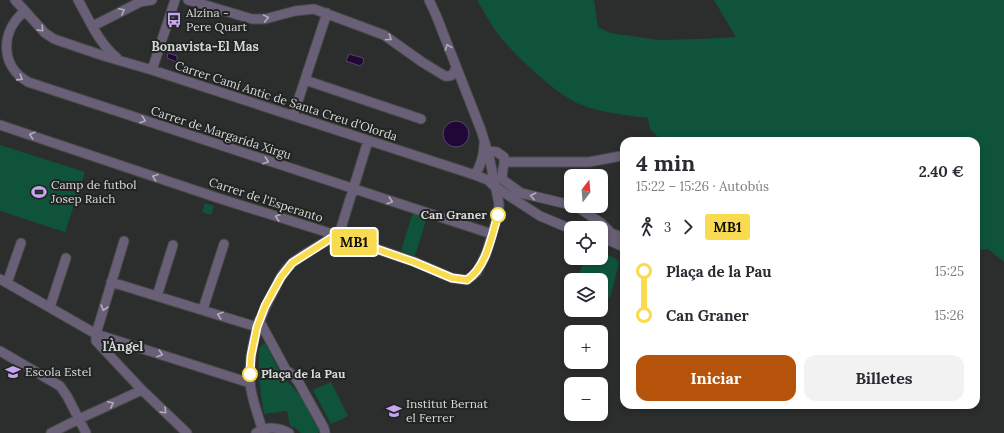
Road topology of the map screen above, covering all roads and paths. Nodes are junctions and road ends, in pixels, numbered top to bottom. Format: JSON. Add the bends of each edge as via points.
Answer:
{"nodes":[{"id":1,"x":15,"y":0,"type":"edge"},
{"id":2,"x":78,"y":0,"type":"edge"},
{"id":3,"x":152,"y":0,"type":"edge"},
{"id":4,"x":175,"y":0,"type":"edge"},
{"id":5,"x":188,"y":0,"type":"edge"},
{"id":6,"x":429,"y":0,"type":"edge"},
{"id":7,"x":140,"y":1,"type":"edge"},
{"id":8,"x":25,"y":11,"type":"junction"},
{"id":9,"x":327,"y":13,"type":"junction"},
{"id":10,"x":93,"y":26,"type":"junction"},
{"id":11,"x":101,"y":42,"type":"junction"},
{"id":12,"x":89,"y":51,"type":"junction"},
{"id":13,"x":120,"y":60,"type":"junction"},
{"id":14,"x":456,"y":66,"type":"junction"},
{"id":15,"x":152,"y":70,"type":"junction"},
{"id":16,"x":444,"y":76,"type":"junction"},
{"id":17,"x":305,"y":80,"type":"junction"},
{"id":18,"x":473,"y":109,"type":"junction"},
{"id":19,"x":293,"y":116,"type":"junction"},
{"id":20,"x":421,"y":120,"type":"dead end"},
{"id":21,"x":0,"y":125,"type":"edge"},
{"id":22,"x":368,"y":141,"type":"junction"},
{"id":23,"x":484,"y":141,"type":"junction"},
{"id":24,"x":488,"y":151,"type":"junction"},
{"id":25,"x":620,"y":156,"type":"edge"},
{"id":26,"x":504,"y":162,"type":"junction"},
{"id":27,"x":475,"y":175,"type":"junction"},
{"id":28,"x":494,"y":186,"type":"junction"},
{"id":29,"x":353,"y":189,"type":"junction"},
{"id":30,"x":512,"y":196,"type":"junction"},
{"id":31,"x":564,"y":203,"type":"edge"},
{"id":32,"x":499,"y":204,"type":"junction"},
{"id":33,"x":586,"y":213,"type":"edge"},
{"id":34,"x":564,"y":226,"type":"edge"},
{"id":35,"x":315,"y":229,"type":"junction"},
{"id":36,"x":492,"y":234,"type":"junction"},
{"id":37,"x":336,"y":235,"type":"junction"},
{"id":38,"x":620,"y":236,"type":"edge"},
{"id":39,"x":608,"y":240,"type":"edge"},
{"id":40,"x":124,"y":241,"type":"dead end"},
{"id":41,"x":21,"y":243,"type":"dead end"},
{"id":42,"x":224,"y":244,"type":"dead end"},
{"id":43,"x":173,"y":245,"type":"dead end"},
{"id":44,"x":620,"y":245,"type":"edge"},
{"id":45,"x":314,"y":249,"type":"junction"},
{"id":46,"x":66,"y":258,"type":"dead end"},
{"id":47,"x":4,"y":281,"type":"edge"},
{"id":48,"x":111,"y":282,"type":"junction"},
{"id":49,"x":157,"y":296,"type":"junction"},
{"id":50,"x":50,"y":307,"type":"junction"},
{"id":51,"x":203,"y":309,"type":"junction"},
{"id":52,"x":258,"y":324,"type":"junction"},
{"id":53,"x":96,"y":334,"type":"junction"},
{"id":54,"x":0,"y":351,"type":"edge"},
{"id":55,"x":250,"y":383,"type":"junction"},
{"id":56,"x":142,"y":390,"type":"junction"},
{"id":57,"x":79,"y":419,"type":"junction"},
{"id":58,"x":259,"y":431,"type":"edge"},
{"id":59,"x":278,"y":431,"type":"edge"},
{"id":60,"x":51,"y":433,"type":"edge"},
{"id":61,"x":86,"y":433,"type":"edge"},
{"id":62,"x":187,"y":433,"type":"edge"},
{"id":63,"x":289,"y":433,"type":"edge"},
{"id":64,"x":325,"y":433,"type":"edge"}],
"edges":[{"from":1,"to":8,"type":"street","name":"Carrer Camí Antic de Santa Creu d'Olorda"},
{"from":2,"to":10,"type":"street"},
{"from":3,"to":7,"type":"street"},
{"from":4,"to":15,"type":"street"},
{"from":5,"to":9,"type":"street","one_way":true,"via":[[252,19],[264,19],[304,9]]},
{"from":14,"to":6,"type":"street","one_way":true},
{"from":10,"to":7,"type":"street","one_way":true},
{"from":8,"to":12,"type":"street","name":"Carrer Camí Antic de Santa Creu d'Olorda","one_way":true,"via":[[50,37]]},
{"from":8,"to":29,"type":"street","name":"Carrer de Margarida Xirgu","one_way":true,"via":[[11,23],[4,37],[3,46],[6,62],[20,78]]},
{"from":9,"to":16,"type":"street","one_way":true,"via":[[384,35]]},
{"from":9,"to":17,"type":"street"},
{"from":10,"to":11,"type":"street"},
{"from":11,"to":12,"type":"street"},
{"from":11,"to":13,"type":"street"},
{"from":12,"to":13,"type":"street","name":"Carrer Camí Antic de Santa Creu d'Olorda"},
{"from":13,"to":15,"type":"street","name":"Carrer Camí Antic de Santa Creu d'Olorda"},
{"from":14,"to":16,"type":"street","via":[[452,75]]},
{"from":14,"to":18,"type":"street"},
{"from":15,"to":19,"type":"street","name":"Carrer Camí Antic de Santa Creu d'Olorda"},
{"from":16,"to":18,"type":"street","via":[[459,87]]},
{"from":17,"to":19,"type":"street"},
{"from":17,"to":20,"type":"street"},
{"from":18,"to":23,"type":"street","name":"Carrer de l'Esperanto"},
{"from":19,"to":22,"type":"street","name":"Carrer Camí Antic de Santa Creu d'Olorda"},
{"from":35,"to":21,"type":"street","name":"Carrer de l'Esperanto","one_way":true},
{"from":22,"to":27,"type":"street","name":"Carrer Camí Antic de Santa Creu d'Olorda"},
{"from":22,"to":29,"type":"street"},
{"from":23,"to":24,"type":"street","name":"Carrer de l'Esperanto"},
{"from":23,"to":27,"type":"street","via":[[484,156]]},
{"from":24,"to":26,"type":"street","via":[[501,154]]},
{"from":24,"to":28,"type":"street","name":"Carrer de l'Esperanto"},
{"from":25,"to":26,"type":"street","via":[[589,162]]},
{"from":31,"to":26,"type":"street","one_way":true,"via":[[521,193],[503,180],[501,172]]},
{"from":27,"to":28,"type":"street","name":"Carrer Camí Antic de Santa Creu d'Olorda","via":[[488,180]]},
{"from":28,"to":30,"type":"street","name":"Carrer Camí Antic de Santa Creu d'Olorda"},
{"from":28,"to":32,"type":"street","name":"Carrer de l'Esperanto"},
{"from":29,"to":36,"type":"street","name":"Carrer de Margarida Xirgu","one_way":true},
{"from":29,"to":37,"type":"street","via":[[341,228]]},
{"from":30,"to":32,"type":"street","via":[[503,197]]},
{"from":30,"to":34,"type":"street","name":"Carrer Camí Antic de Santa Creu d'Olorda","via":[[540,216]]},
{"from":32,"to":36,"type":"street","name":"Carrer de l'Esperanto"},
{"from":33,"to":38,"type":"street","via":[[611,233]]},
{"from":35,"to":37,"type":"street","name":"Carrer de l'Esperanto"},
{"from":35,"to":45,"type":"street"},
{"from":36,"to":37,"type":"street","name":"Carrer de l'Esperanto","via":[[482,263],[477,272],[467,280],[452,278]]},
{"from":37,"to":45,"type":"street"},
{"from":39,"to":44,"type":"street"},
{"from":40,"to":48,"type":"street"},
{"from":41,"to":47,"type":"street"},
{"from":42,"to":51,"type":"street"},
{"from":43,"to":49,"type":"street"},
{"from":45,"to":52,"type":"street","via":[[292,263],[281,277]]},
{"from":46,"to":50,"type":"street"},
{"from":47,"to":50,"type":"street"},
{"from":48,"to":49,"type":"street"},
{"from":48,"to":53,"type":"street","one_way":true},
{"from":49,"to":51,"type":"street"},
{"from":50,"to":53,"type":"street"},
{"from":52,"to":51,"type":"street","one_way":true},
{"from":52,"to":55,"type":"street","via":[[251,356]]},
{"from":52,"to":64,"type":"street","via":[[286,370],[299,383]]},
{"from":53,"to":55,"type":"street","one_way":true},
{"from":53,"to":56,"type":"street","via":[[96,341]]},
{"from":54,"to":57,"type":"street","via":[[60,386]]},
{"from":55,"to":58,"type":"street"},
{"from":57,"to":56,"type":"street","one_way":true},
{"from":56,"to":62,"type":"street","one_way":true},
{"from":57,"to":60,"type":"street"},
{"from":57,"to":61,"type":"street"},
{"from":58,"to":59,"type":"street","via":[[269,428]]},
{"from":59,"to":63,"type":"street"}]}
